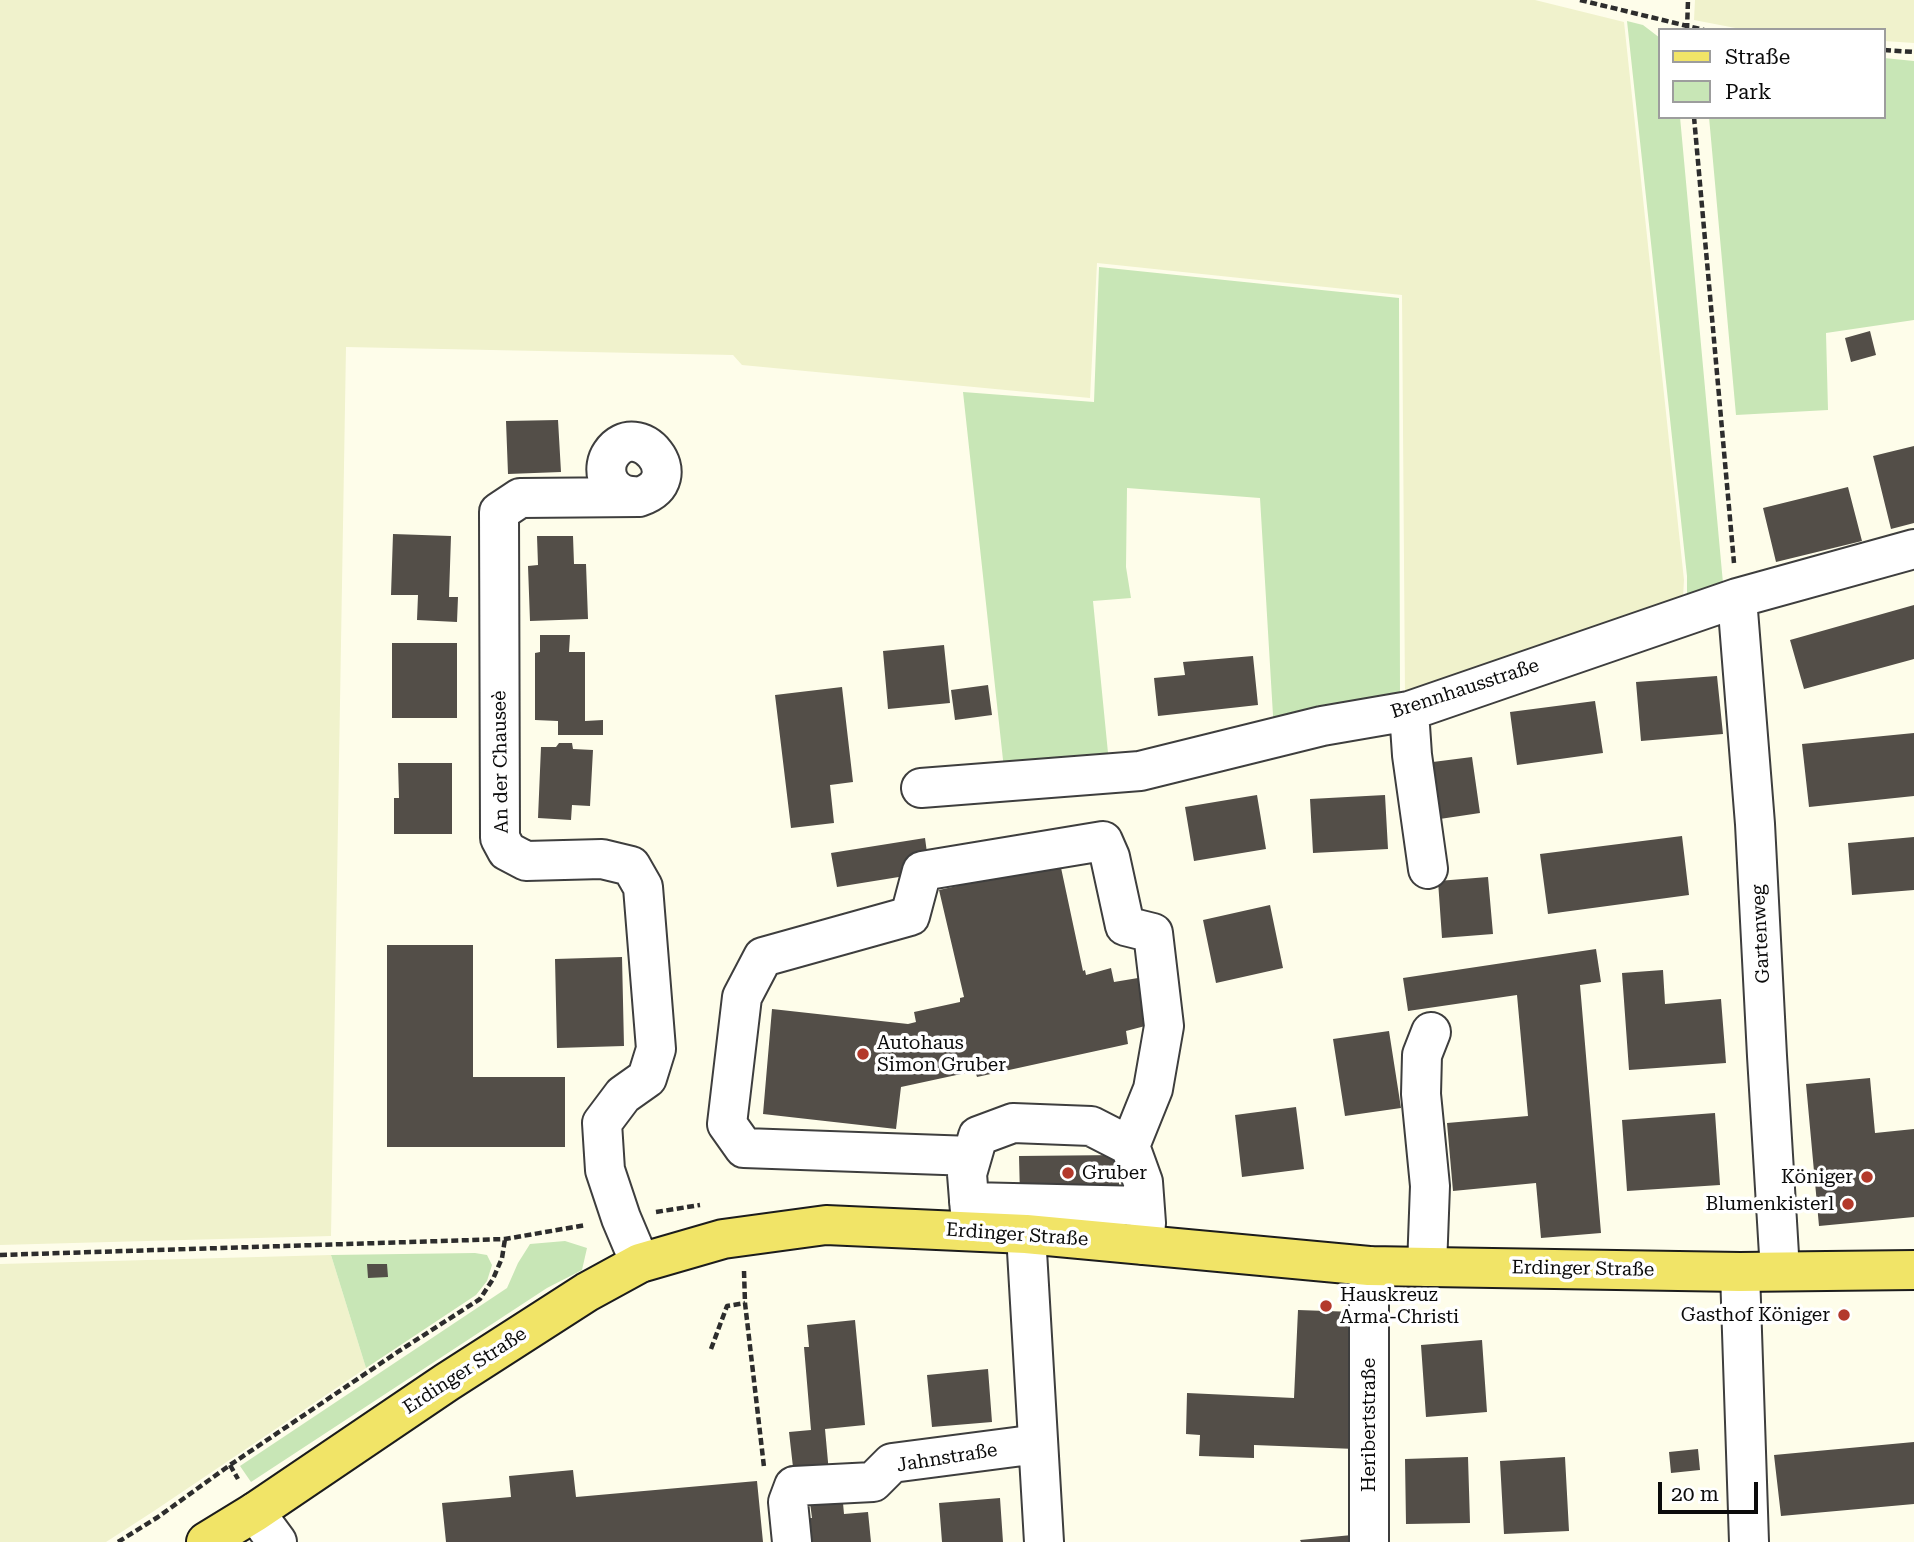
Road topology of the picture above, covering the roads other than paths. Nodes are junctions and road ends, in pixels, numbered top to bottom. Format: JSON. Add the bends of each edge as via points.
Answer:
{"nodes":[{"id":1,"x":639,"y":497,"type":"dead end"},
{"id":2,"x":1914,"y":549,"type":"edge"},
{"id":3,"x":1737,"y":598,"type":"junction"},
{"id":4,"x":1409,"y":711,"type":"junction"},
{"id":5,"x":920,"y":788,"type":"dead end"},
{"id":6,"x":1428,"y":869,"type":"dead end"},
{"id":7,"x":1432,"y":1032,"type":"dead end"},
{"id":8,"x":1130,"y":1146,"type":"junction"},
{"id":9,"x":972,"y":1156,"type":"junction"},
{"id":10,"x":1144,"y":1206,"type":"junction"},
{"id":11,"x":970,"y":1217,"type":"junction"},
{"id":12,"x":1026,"y":1234,"type":"junction"},
{"id":13,"x":1144,"y":1244,"type":"junction"},
{"id":14,"x":640,"y":1263,"type":"junction"},
{"id":15,"x":1369,"y":1266,"type":"junction"},
{"id":16,"x":1427,"y":1267,"type":"junction"},
{"id":17,"x":1914,"y":1270,"type":"edge"},
{"id":18,"x":1780,"y":1271,"type":"junction"},
{"id":19,"x":1740,"y":1272,"type":"junction"},
{"id":20,"x":1038,"y":1444,"type":"junction"},
{"id":21,"x":266,"y":1527,"type":"edge"},
{"id":22,"x":206,"y":1542,"type":"edge"},
{"id":23,"x":792,"y":1542,"type":"edge"},
{"id":24,"x":1044,"y":1542,"type":"edge"},
{"id":25,"x":1369,"y":1542,"type":"edge"},
{"id":26,"x":1749,"y":1542,"type":"edge"}],
"edges":[{"from":1,"to":14,"type":"street","name":"An der Chauseè","via":[[520,498],[499,512],[500,838],[507,851],[526,861],[602,859],[631,866],[643,887],[656,1049],[647,1078],[624,1095],[601,1123],[605,1170]]},
{"from":2,"to":3,"type":"street","name":"Brennhausstraße"},
{"from":3,"to":4,"type":"street","name":"Brennhausstraße"},
{"from":3,"to":18,"type":"street","name":"Gartenweg","via":[[1755,824]]},
{"from":4,"to":5,"type":"street","name":"Brennhausstraße","via":[[1322,726],[1140,771]]},
{"from":4,"to":6,"type":"street"},
{"from":7,"to":16,"type":"street","via":[[1422,1055],[1421,1094],[1430,1186]]},
{"from":8,"to":9,"type":"street","via":[[1091,1126],[1013,1123],[978,1136]]},
{"from":8,"to":9,"type":"street","via":[[1153,1088],[1164,1026],[1153,933],[1125,926],[1103,841],[922,871],[910,916],[763,957],[742,997],[727,1124],[744,1148]]},
{"from":8,"to":10,"type":"street","via":[[1143,1182]]},
{"from":9,"to":11,"type":"street","via":[[967,1174]]},
{"from":10,"to":11,"type":"street"},
{"from":10,"to":13,"type":"street"},
{"from":11,"to":12,"type":"main road","name":"Erdinger Straße"},
{"from":11,"to":14,"type":"main road","name":"Erdinger Straße","via":[[826,1225],[723,1239]]},
{"from":12,"to":13,"type":"main road","name":"Erdinger Straße"},
{"from":12,"to":20,"type":"street"},
{"from":13,"to":15,"type":"main road","name":"Erdinger Straße"},
{"from":14,"to":21,"type":"main road","name":"Erdinger Straße","via":[[471,1367]]},
{"from":15,"to":16,"type":"main road","name":"Erdinger Straße"},
{"from":15,"to":25,"type":"street","name":"Heribertstraße"},
{"from":16,"to":19,"type":"main road","name":"Erdinger Straße"},
{"from":17,"to":18,"type":"main road","name":"Erdinger Straße"},
{"from":18,"to":19,"type":"main road","name":"Erdinger Straße"},
{"from":19,"to":26,"type":"street"},
{"from":20,"to":23,"type":"street","name":"Jahnstraße","via":[[892,1463],[873,1482],[794,1486],[788,1502]]},
{"from":20,"to":24,"type":"street"},
{"from":21,"to":22,"type":"main road","name":"Erdinger Straße"}]}
